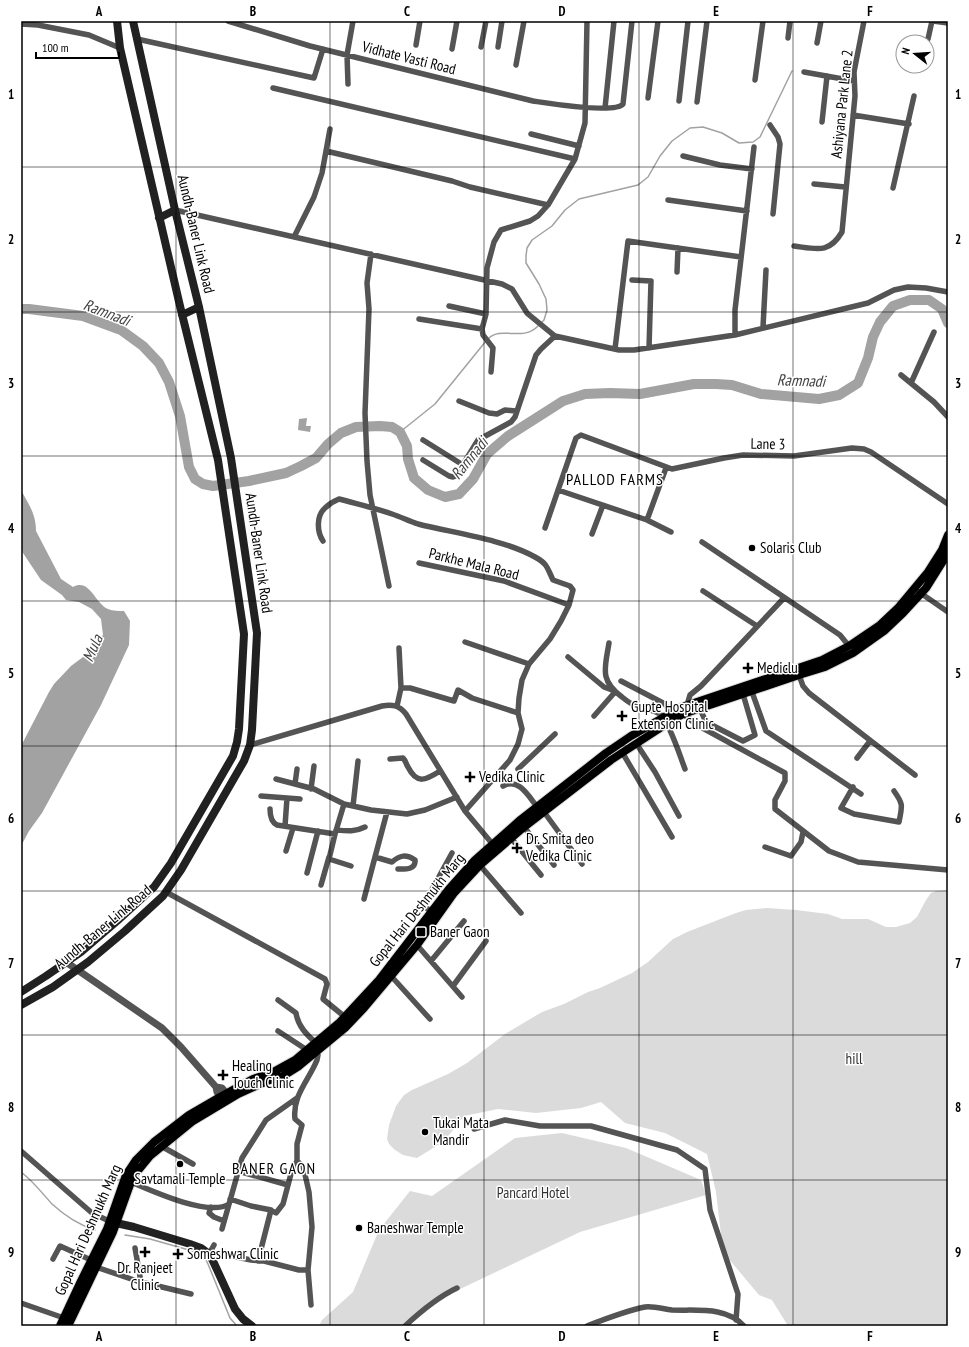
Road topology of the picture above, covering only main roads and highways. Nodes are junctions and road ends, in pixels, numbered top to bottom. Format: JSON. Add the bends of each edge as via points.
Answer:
{"nodes":[{"id":1,"x":117,"y":21,"type":"edge"},
{"id":2,"x":133,"y":21,"type":"edge"},
{"id":3,"x":175,"y":210,"type":"junction"},
{"id":4,"x":159,"y":218,"type":"junction"},
{"id":5,"x":199,"y":307,"type":"junction"},
{"id":6,"x":182,"y":315,"type":"junction"},
{"id":7,"x":948,"y":535,"type":"edge"},
{"id":8,"x":948,"y":554,"type":"edge"},
{"id":9,"x":918,"y":591,"type":"junction"},
{"id":10,"x":684,"y":709,"type":"junction"},
{"id":11,"x":665,"y":720,"type":"junction"},
{"id":12,"x":238,"y":742,"type":"junction"},
{"id":13,"x":250,"y":745,"type":"junction"},
{"id":14,"x":541,"y":810,"type":"junction"},
{"id":15,"x":495,"y":847,"type":"junction"},
{"id":16,"x":477,"y":862,"type":"junction"},
{"id":17,"x":21,"y":992,"type":"edge"},
{"id":18,"x":21,"y":1005,"type":"edge"},
{"id":19,"x":312,"y":1048,"type":"junction"},
{"id":20,"x":225,"y":1098,"type":"junction"},
{"id":21,"x":113,"y":1222,"type":"junction"},
{"id":22,"x":94,"y":1263,"type":"junction"},
{"id":23,"x":62,"y":1322,"type":"edge"},
{"id":24,"x":68,"y":1326,"type":"edge"},
{"id":25,"x":252,"y":1326,"type":"edge"}],
"edges":[{"from":1,"to":4,"type":"main road","name":"Aundh-Baner Link Road","via":[[120,48]]},
{"from":2,"to":3,"type":"main road","name":"Aundh-Baner Link Road"},
{"from":3,"to":4,"type":"main road"},
{"from":3,"to":5,"type":"main road","name":"Aundh-Baner Link Road"},
{"from":4,"to":6,"type":"main road","name":"Aundh-Baner Link Road"},
{"from":5,"to":6,"type":"main road"},
{"from":5,"to":13,"type":"main road","name":"Aundh-Baner Link Road","via":[[231,458],[257,633]]},
{"from":6,"to":12,"type":"main road","name":"Aundh-Baner Link Road","via":[[218,460],[244,634]]},
{"from":7,"to":9,"type":"main road","name":"Gopal Hari Deshmukh Marg"},
{"from":8,"to":9,"type":"main road","name":"Gopal Hari Deshmukh Marg","via":[[934,576]]},
{"from":9,"to":10,"type":"main road","name":"Gopal Hari Deshmukh Marg","via":[[880,625],[822,660]]},
{"from":9,"to":10,"type":"main road","name":"Gopal Hari Deshmukh Marg","via":[[892,624],[853,653],[824,667],[700,709]]},
{"from":10,"to":11,"type":"main road","name":"Gopal Hari Deshmukh Marg"},
{"from":11,"to":14,"type":"main road","name":"Gopal Hari Deshmukh Marg"},
{"from":11,"to":14,"type":"main road","name":"Gopal Hari Deshmukh Marg","via":[[612,749]]},
{"from":12,"to":13,"type":"main road"},
{"from":12,"to":17,"type":"main road","name":"Aundh-Baner Link Road","via":[[233,756],[158,882],[117,921],[66,962]]},
{"from":13,"to":18,"type":"main road","name":"Aundh-Baner Link Road","via":[[244,761],[166,892],[125,931],[77,970]]},
{"from":14,"to":15,"type":"main road","name":"Gopal Hari Deshmukh Marg"},
{"from":14,"to":15,"type":"main road","name":"Gopal Hari Deshmukh Marg","via":[[511,838]]},
{"from":15,"to":16,"type":"main road","name":"Gopal Hari Deshmukh Marg"},
{"from":16,"to":19,"type":"main road","name":"Gopal Hari Deshmukh Marg","via":[[456,879],[379,980]]},
{"from":16,"to":19,"type":"main road","name":"Gopal Hari Deshmukh Marg","via":[[392,977],[354,1019]]},
{"from":19,"to":20,"type":"main road","name":"Gopal Hari Deshmukh Marg","via":[[289,1073]]},
{"from":20,"to":21,"type":"main road","name":"Gopal Hari Deshmukh Marg","via":[[161,1146],[142,1165],[131,1182]]},
{"from":20,"to":21,"type":"main road","name":"Gopal Hari Deshmukh Marg","via":[[189,1115],[154,1142],[136,1160],[124,1180]]},
{"from":21,"to":22,"type":"main road","name":"Gopal Hari Deshmukh Marg","via":[[109,1242]]},
{"from":21,"to":25,"type":"main road","via":[[190,1244],[209,1254],[235,1309]]},
{"from":22,"to":23,"type":"main road","name":"Gopal Hari Deshmukh Marg"},
{"from":22,"to":24,"type":"main road","name":"Gopal Hari Deshmukh Marg"}]}
